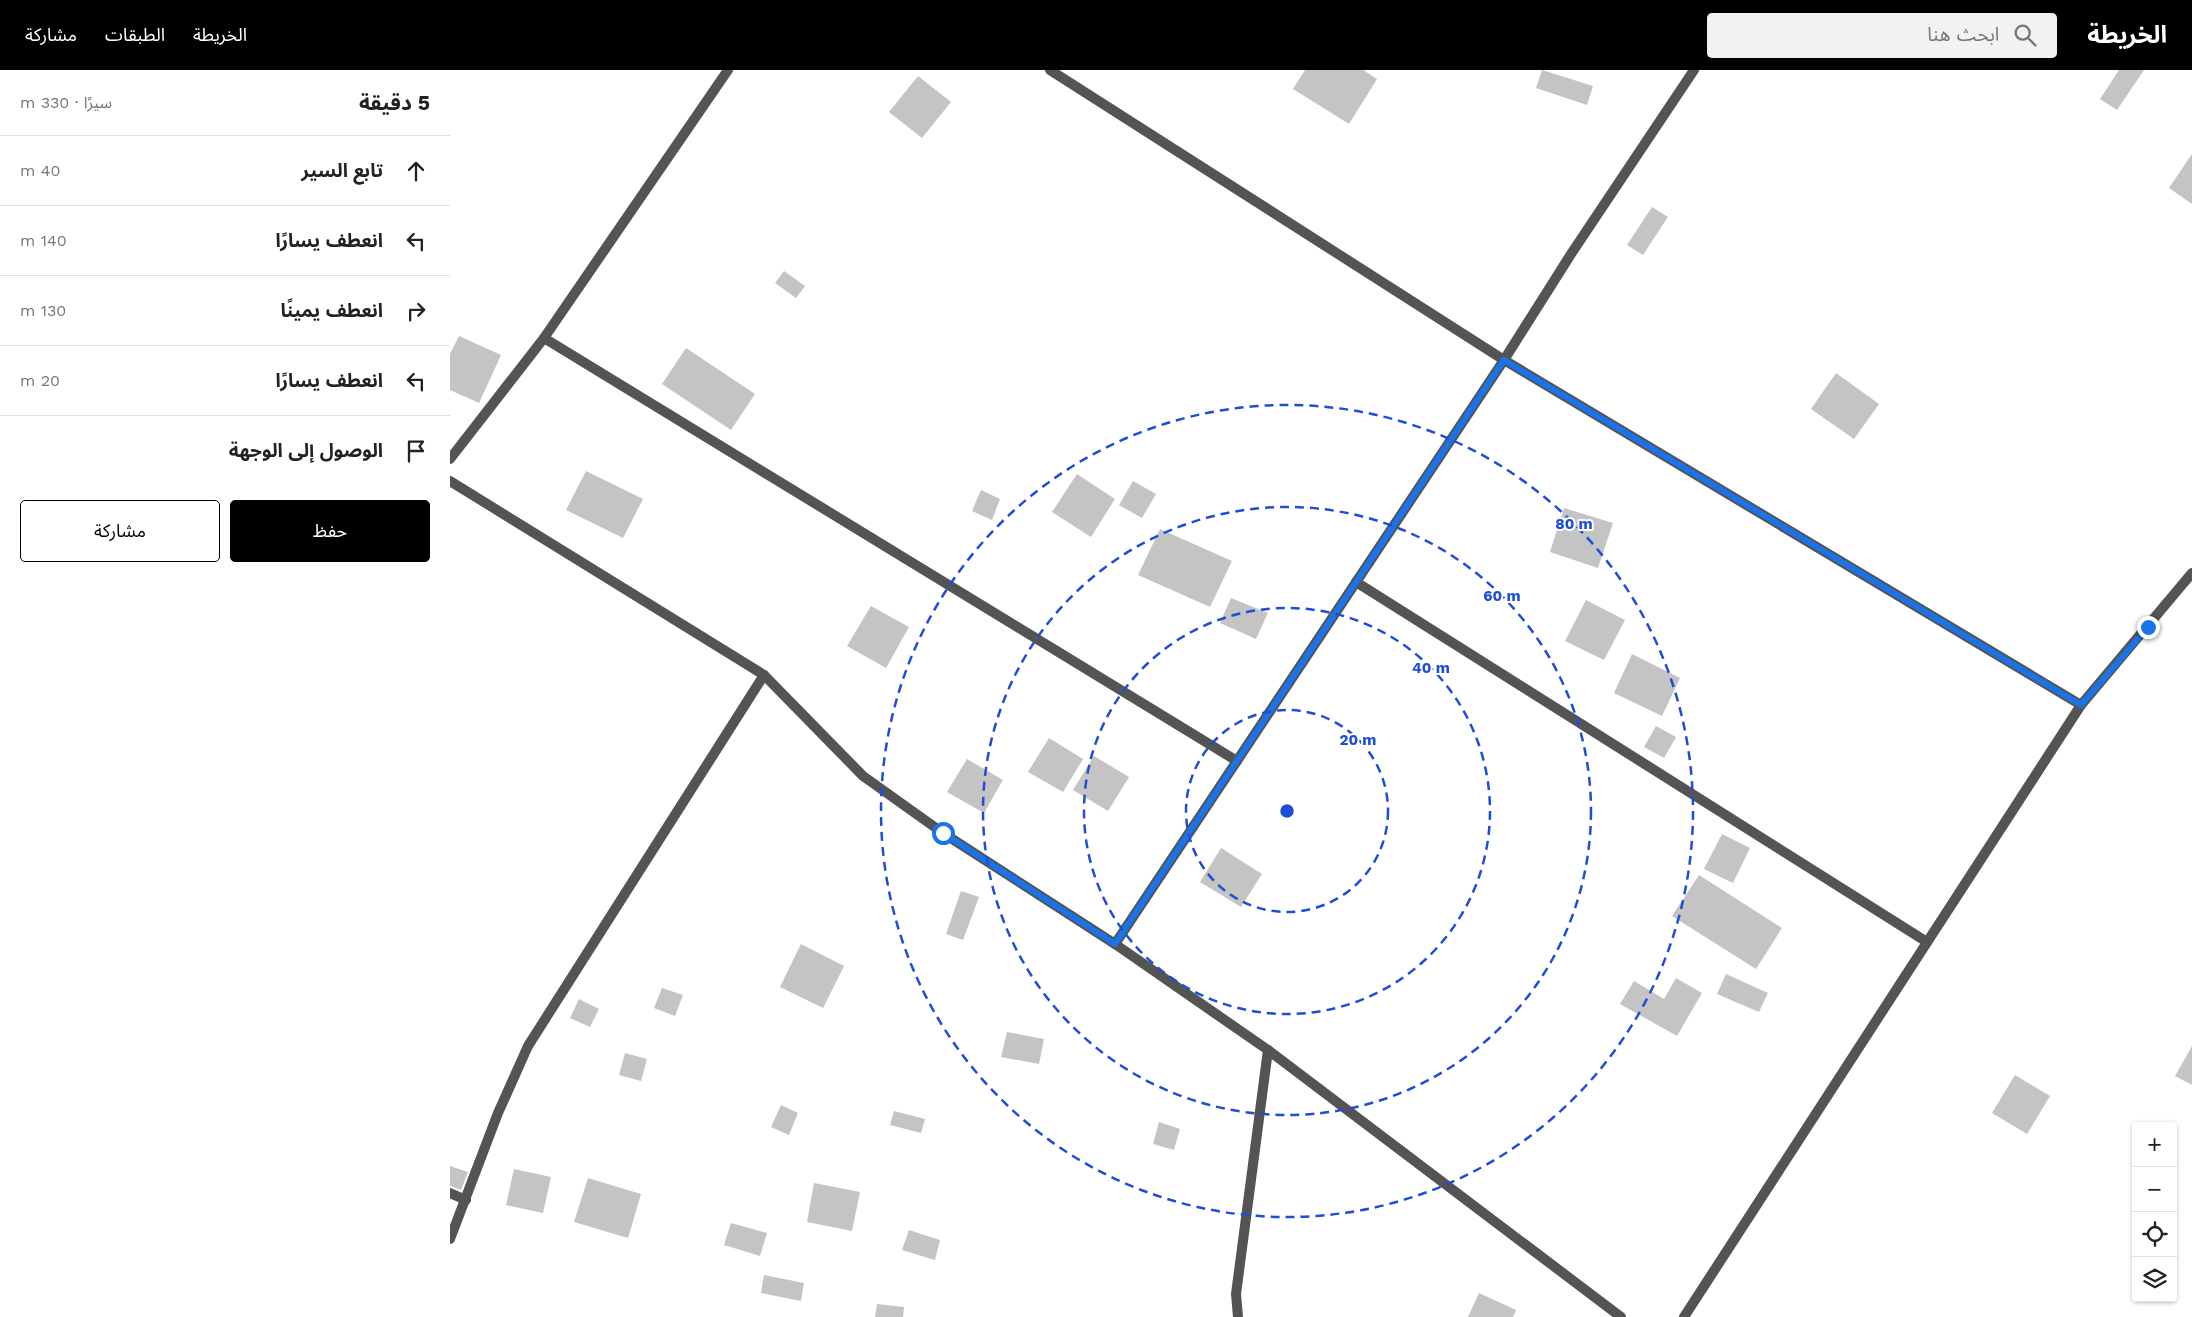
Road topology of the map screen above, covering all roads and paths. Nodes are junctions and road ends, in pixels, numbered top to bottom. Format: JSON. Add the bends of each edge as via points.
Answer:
{"nodes":[{"id":1,"x":728,"y":70,"type":"edge"},
{"id":2,"x":1050,"y":70,"type":"edge"},
{"id":3,"x":1694,"y":70,"type":"edge"},
{"id":4,"x":544,"y":338,"type":"junction"},
{"id":5,"x":1504,"y":360,"type":"junction"},
{"id":6,"x":450,"y":459,"type":"edge"},
{"id":7,"x":450,"y":480,"type":"edge"},
{"id":8,"x":2192,"y":573,"type":"edge"},
{"id":9,"x":1356,"y":582,"type":"junction"},
{"id":10,"x":764,"y":674,"type":"junction"},
{"id":11,"x":2081,"y":705,"type":"junction"},
{"id":12,"x":1237,"y":761,"type":"junction"},
{"id":13,"x":1927,"y":942,"type":"junction"},
{"id":14,"x":1115,"y":944,"type":"junction"},
{"id":15,"x":1268,"y":1050,"type":"junction"},
{"id":16,"x":450,"y":1193,"type":"edge"},
{"id":17,"x":466,"y":1200,"type":"junction"},
{"id":18,"x":450,"y":1239,"type":"edge"},
{"id":19,"x":1238,"y":1317,"type":"edge"},
{"id":20,"x":1621,"y":1317,"type":"edge"},
{"id":21,"x":1684,"y":1317,"type":"edge"}],
"edges":[{"from":1,"to":4,"type":"street"},
{"from":2,"to":5,"type":"street"},
{"from":3,"to":5,"type":"street"},
{"from":4,"to":6,"type":"street"},
{"from":4,"to":12,"type":"street"},
{"from":5,"to":9,"type":"street"},
{"from":5,"to":11,"type":"street"},
{"from":7,"to":10,"type":"street"},
{"from":8,"to":11,"type":"street"},
{"from":9,"to":12,"type":"street"},
{"from":9,"to":13,"type":"street"},
{"from":10,"to":14,"type":"street","via":[[864,776],[943,833]]},
{"from":10,"to":17,"type":"street","via":[[528,1046],[498,1113]]},
{"from":11,"to":13,"type":"street"},
{"from":12,"to":14,"type":"street"},
{"from":13,"to":21,"type":"street"},
{"from":14,"to":15,"type":"street"},
{"from":15,"to":19,"type":"street","via":[[1236,1294]]},
{"from":15,"to":20,"type":"street"},
{"from":16,"to":17,"type":"street"},
{"from":17,"to":18,"type":"street"}]}
